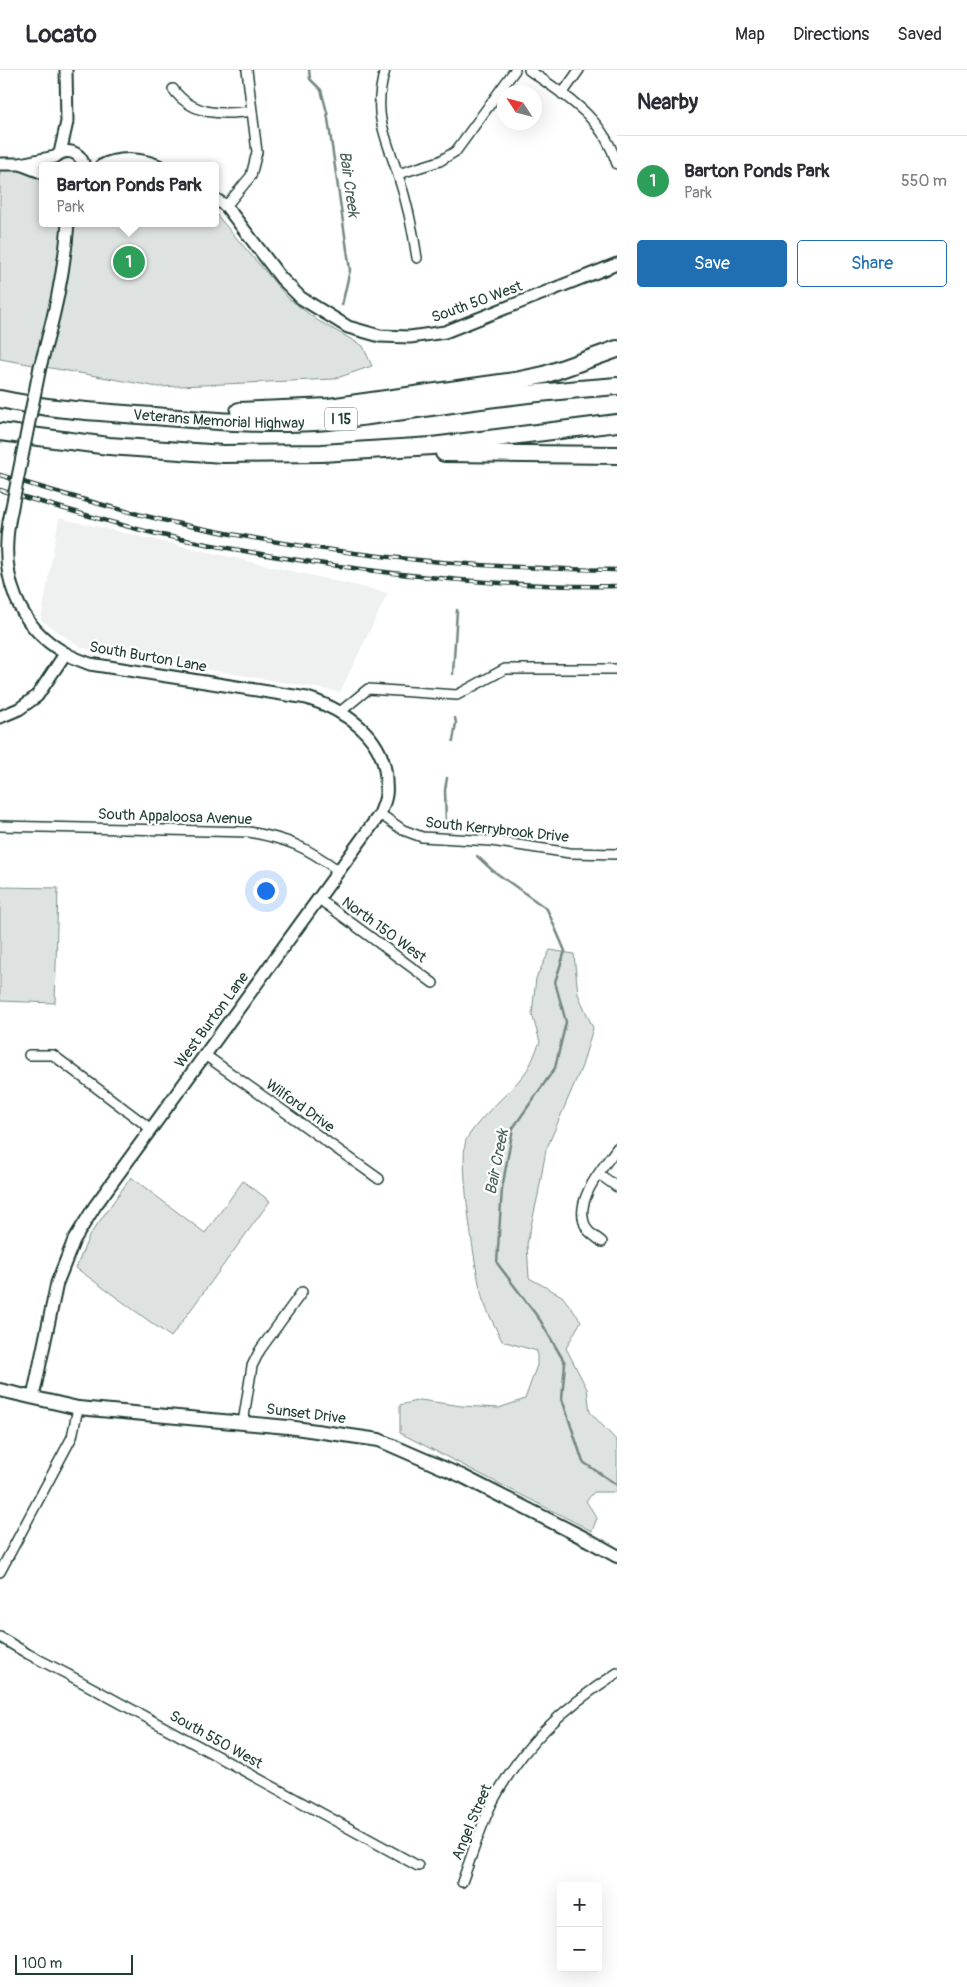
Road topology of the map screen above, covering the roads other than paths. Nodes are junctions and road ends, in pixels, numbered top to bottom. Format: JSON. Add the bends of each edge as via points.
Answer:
{"nodes":[{"id":1,"x":66,"y":70,"type":"edge"},
{"id":2,"x":247,"y":70,"type":"edge"},
{"id":3,"x":386,"y":70,"type":"edge"},
{"id":4,"x":516,"y":70,"type":"edge"},
{"id":5,"x":529,"y":70,"type":"edge"},
{"id":6,"x":579,"y":70,"type":"edge"},
{"id":7,"x":173,"y":89,"type":"dead end"},
{"id":8,"x":562,"y":94,"type":"junction"},
{"id":9,"x":252,"y":111,"type":"junction"},
{"id":10,"x":67,"y":122,"type":"junction"},
{"id":11,"x":56,"y":158,"type":"edge"},
{"id":12,"x":80,"y":158,"type":"edge"},
{"id":13,"x":616,"y":160,"type":"edge"},
{"id":14,"x":93,"y":162,"type":"edge"},
{"id":15,"x":110,"y":162,"type":"edge"},
{"id":16,"x":151,"y":162,"type":"edge"},
{"id":17,"x":0,"y":164,"type":"edge"},
{"id":18,"x":20,"y":164,"type":"junction"},
{"id":19,"x":39,"y":171,"type":"edge"},
{"id":20,"x":398,"y":174,"type":"junction"},
{"id":21,"x":219,"y":202,"type":"edge"},
{"id":22,"x":226,"y":206,"type":"junction"},
{"id":23,"x":68,"y":227,"type":"edge"},
{"id":24,"x":417,"y":258,"type":"dead end"},
{"id":25,"x":617,"y":264,"type":"edge"},
{"id":26,"x":617,"y":349,"type":"edge"},
{"id":27,"x":617,"y":386,"type":"edge"},
{"id":28,"x":0,"y":399,"type":"edge"},
{"id":29,"x":64,"y":408,"type":"junction"},
{"id":30,"x":617,"y":423,"type":"edge"},
{"id":31,"x":0,"y":432,"type":"edge"},
{"id":32,"x":322,"y":453,"type":"junction"},
{"id":33,"x":617,"y":455,"type":"edge"},
{"id":34,"x":65,"y":654,"type":"junction"},
{"id":35,"x":617,"y":670,"type":"edge"},
{"id":36,"x":307,"y":698,"type":"joint"},
{"id":37,"x":340,"y":712,"type":"junction"},
{"id":38,"x":0,"y":717,"type":"edge"},
{"id":39,"x":380,"y":814,"type":"junction"},
{"id":40,"x":0,"y":826,"type":"edge"},
{"id":41,"x":617,"y":854,"type":"edge"},
{"id":42,"x":339,"y":871,"type":"junction"},
{"id":43,"x":318,"y":899,"type":"junction"},
{"id":44,"x":433,"y":983,"type":"dead end"},
{"id":45,"x":29,"y":1055,"type":"dead end"},
{"id":46,"x":205,"y":1055,"type":"junction"},
{"id":47,"x":151,"y":1129,"type":"junction"},
{"id":48,"x":617,"y":1148,"type":"edge"},
{"id":49,"x":599,"y":1174,"type":"junction"},
{"id":50,"x":380,"y":1179,"type":"dead end"},
{"id":51,"x":617,"y":1187,"type":"edge"},
{"id":52,"x":602,"y":1242,"type":"dead end"},
{"id":53,"x":302,"y":1292,"type":"dead end"},
{"id":54,"x":0,"y":1390,"type":"edge"},
{"id":55,"x":33,"y":1397,"type":"junction"},
{"id":56,"x":78,"y":1408,"type":"junction"},
{"id":57,"x":243,"y":1423,"type":"junction"},
{"id":58,"x":617,"y":1556,"type":"edge"},
{"id":59,"x":0,"y":1572,"type":"edge"},
{"id":60,"x":0,"y":1637,"type":"edge"},
{"id":61,"x":617,"y":1673,"type":"edge"},
{"id":62,"x":418,"y":1866,"type":"dead end"},
{"id":63,"x":462,"y":1882,"type":"dead end"}],
"edges":[{"from":1,"to":10,"type":"street"},
{"from":2,"to":9,"type":"street"},
{"from":3,"to":20,"type":"street","via":[[380,92],[380,116]]},
{"from":4,"to":20,"type":"street","via":[[456,151],[440,161]]},
{"from":5,"to":8,"type":"street"},
{"from":6,"to":8,"type":"street"},
{"from":7,"to":9,"type":"street","via":[[181,100],[200,110],[231,114]]},
{"from":8,"to":13,"type":"street","via":[[583,109],[602,130]]},
{"from":9,"to":22,"type":"street","via":[[257,152],[251,176]]},
{"from":10,"to":11,"type":"street"},
{"from":10,"to":12,"type":"street"},
{"from":11,"to":12,"type":"street","via":[[65,151]]},
{"from":11,"to":18,"type":"street"},
{"from":12,"to":14,"type":"street"},
{"from":15,"to":16,"type":"street"},
{"from":17,"to":18,"type":"street"},
{"from":18,"to":19,"type":"street"},
{"from":20,"to":24,"type":"street"},
{"from":21,"to":22,"type":"street","name":"South 50 West"},
{"from":22,"to":25,"type":"street","name":"South 50 West","via":[[281,278],[301,298],[348,327],[380,336],[410,337],[445,332]]},
{"from":23,"to":34,"type":"street","name":"South Burton Lane","bridge":true,"via":[[64,267],[5,538],[4,561],[7,580],[18,607],[34,628]]},
{"from":26,"to":29,"type":"highway","via":[[544,375],[329,407],[256,411]]},
{"from":27,"to":29,"type":"highway","name":"Veterans Memorial Highway","number":"I 15","via":[[504,397],[326,421],[200,421]]},
{"from":28,"to":29,"type":"highway","name":"Veterans Memorial Highway","number":"I 15"},
{"from":30,"to":32,"type":"highway","number":"I 15","via":[[432,446]]},
{"from":31,"to":32,"type":"highway","number":"I 15","via":[[109,446],[214,454]]},
{"from":32,"to":33,"type":"highway"},
{"from":34,"to":36,"type":"street","name":"South Burton Lane","via":[[90,664]]},
{"from":34,"to":38,"type":"street","via":[[37,696]]},
{"from":35,"to":37,"type":"street","via":[[505,669],[456,695],[368,689]]},
{"from":36,"to":37,"type":"street","name":"West Burton Lane"},
{"from":37,"to":39,"type":"street","name":"West Burton Lane","via":[[379,749],[386,767],[387,794]]},
{"from":39,"to":41,"type":"street","name":"South Kerrybrook Drive","via":[[403,830],[422,837],[491,841],[570,853]]},
{"from":39,"to":42,"type":"street","name":"West Burton Lane"},
{"from":40,"to":42,"type":"street","name":"South Appaloosa Avenue","via":[[249,832],[277,837],[308,849]]},
{"from":42,"to":43,"type":"street","name":"West Burton Lane"},
{"from":43,"to":44,"type":"street","name":"North 150 West"},
{"from":43,"to":46,"type":"street","name":"West Burton Lane"},
{"from":45,"to":47,"type":"street","via":[[53,1055]]},
{"from":46,"to":47,"type":"street","name":"West Burton Lane"},
{"from":46,"to":50,"type":"street","name":"Wilford Drive"},
{"from":47,"to":55,"type":"street","name":"West Burton Lane","via":[[74,1240],[57,1284]]},
{"from":48,"to":49,"type":"street"},
{"from":49,"to":51,"type":"street"},
{"from":49,"to":52,"type":"street","via":[[589,1187],[584,1216],[587,1230]]},
{"from":53,"to":57,"type":"street","via":[[252,1366]]},
{"from":54,"to":55,"type":"main road","name":"Sunset Drive"},
{"from":55,"to":56,"type":"main road","name":"Sunset Drive"},
{"from":56,"to":57,"type":"main road","name":"Sunset Drive"},
{"from":56,"to":59,"type":"street","via":[[72,1437]]},
{"from":57,"to":58,"type":"main road","name":"Sunset Drive","via":[[379,1440],[462,1476]]},
{"from":60,"to":62,"type":"street","name":"South 550 West"},
{"from":61,"to":63,"type":"street","name":"Angel Street","via":[[558,1715],[520,1758],[492,1804]]}]}
